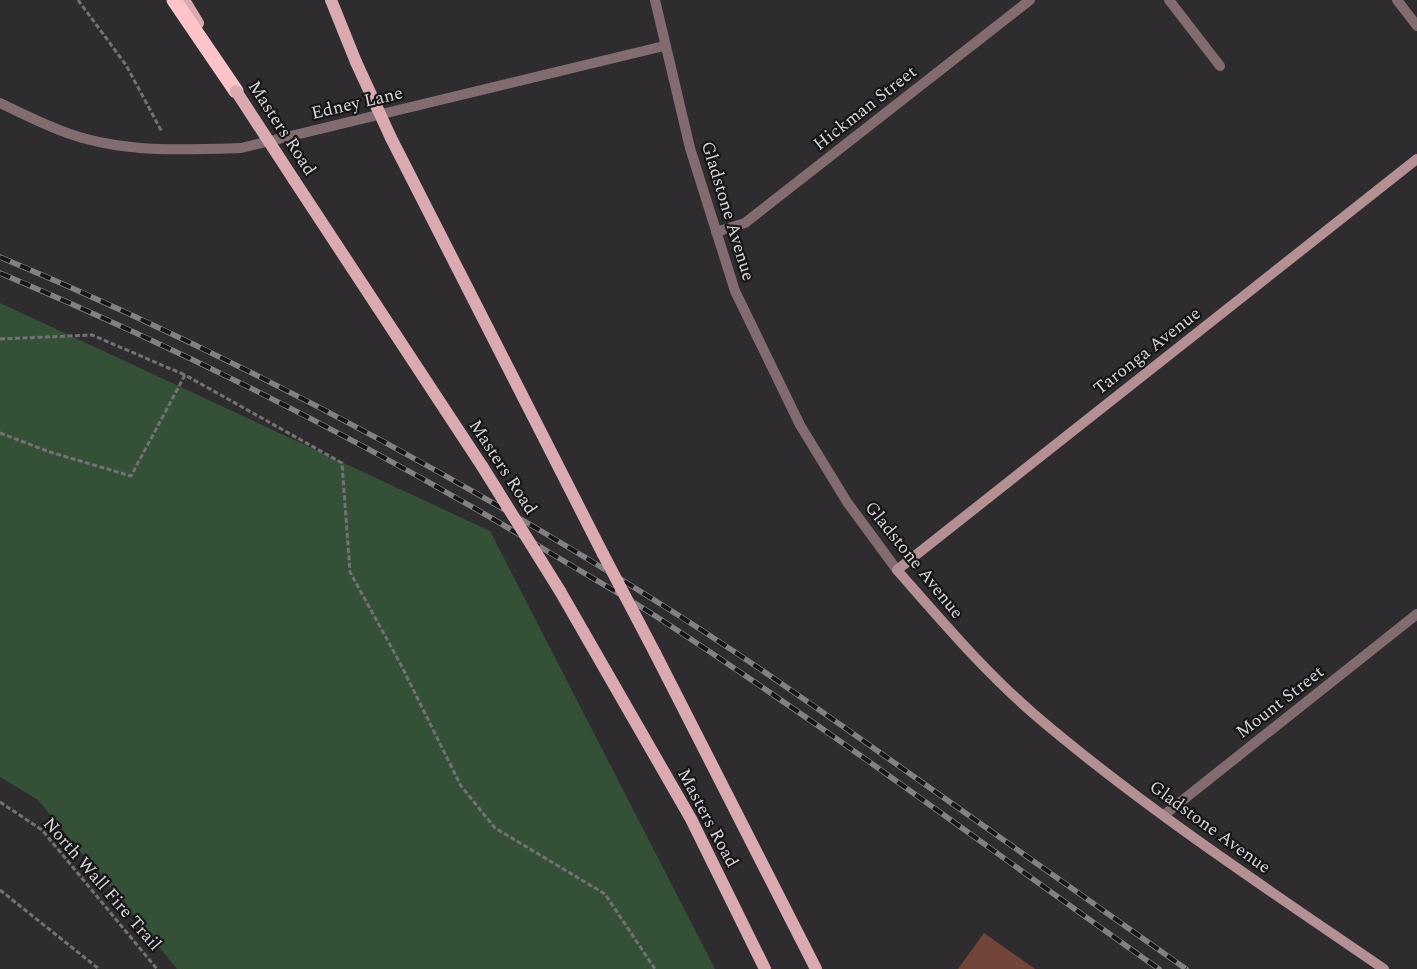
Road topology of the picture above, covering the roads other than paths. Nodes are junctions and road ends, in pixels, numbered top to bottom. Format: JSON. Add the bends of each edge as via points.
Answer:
{"nodes":[{"id":1,"x":174,"y":0,"type":"edge"},
{"id":2,"x":184,"y":0,"type":"edge"},
{"id":3,"x":331,"y":0,"type":"edge"},
{"id":4,"x":655,"y":0,"type":"edge"},
{"id":5,"x":1030,"y":0,"type":"edge"},
{"id":6,"x":1169,"y":0,"type":"edge"},
{"id":7,"x":1397,"y":0,"type":"edge"},
{"id":8,"x":1417,"y":26,"type":"edge"},
{"id":9,"x":664,"y":46,"type":"junction"},
{"id":10,"x":1220,"y":66,"type":"dead end"},
{"id":11,"x":236,"y":90,"type":"junction"},
{"id":12,"x":0,"y":103,"type":"edge"},
{"id":13,"x":1417,"y":159,"type":"edge"},
{"id":14,"x":716,"y":232,"type":"junction"},
{"id":15,"x":897,"y":570,"type":"junction"},
{"id":16,"x":1417,"y":614,"type":"edge"},
{"id":17,"x":1164,"y":815,"type":"junction"},
{"id":18,"x":765,"y":969,"type":"edge"},
{"id":19,"x":816,"y":969,"type":"edge"},
{"id":20,"x":1384,"y":969,"type":"edge"}],
"edges":[{"from":1,"to":11,"type":"highway"},
{"from":2,"to":11,"type":"main road","name":"Masters Road"},
{"from":3,"to":19,"type":"main road","name":"Masters Road","bridge":true,"via":[[391,138]]},
{"from":4,"to":9,"type":"street","name":"Gladstone Avenue"},
{"from":5,"to":14,"type":"street","name":"Hickman Street","via":[[745,223]]},
{"from":6,"to":10,"type":"street"},
{"from":7,"to":8,"type":"street"},
{"from":9,"to":12,"type":"street","name":"Edney Lane","via":[[242,148],[171,151],[121,145],[71,135]]},
{"from":9,"to":14,"type":"street","name":"Gladstone Avenue"},
{"from":11,"to":18,"type":"main road","name":"Masters Road","bridge":true,"via":[[560,591],[691,819]]},
{"from":13,"to":15,"type":"main road","name":"Taronga Avenue"},
{"from":14,"to":15,"type":"street","name":"Gladstone Avenue","via":[[735,291],[800,425],[847,502]]},
{"from":15,"to":17,"type":"main road","name":"Gladstone Avenue","via":[[962,643],[1034,714]]},
{"from":16,"to":17,"type":"street","name":"Mount Street"},
{"from":17,"to":20,"type":"main road","name":"Gladstone Avenue"}]}
